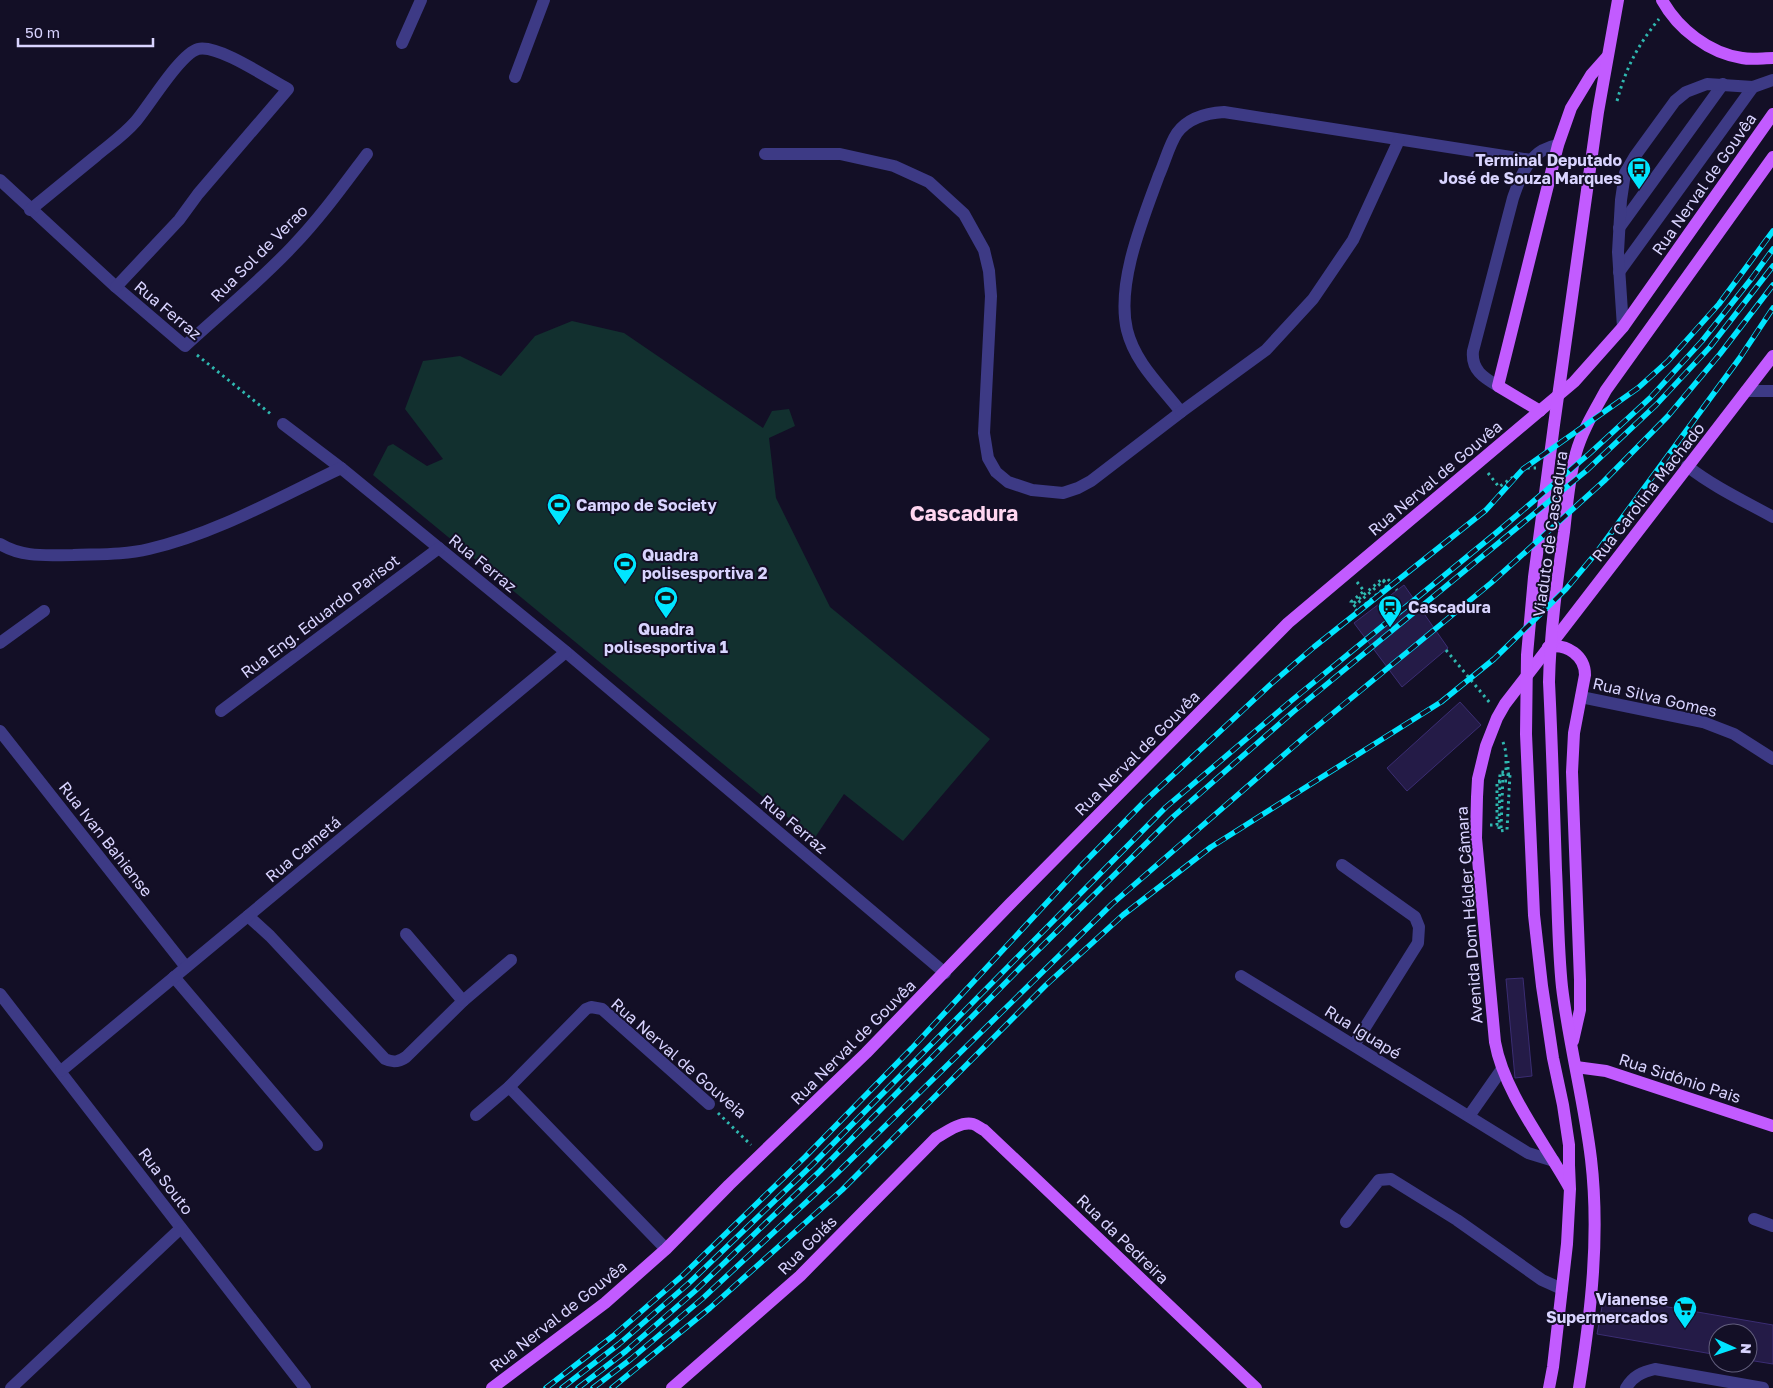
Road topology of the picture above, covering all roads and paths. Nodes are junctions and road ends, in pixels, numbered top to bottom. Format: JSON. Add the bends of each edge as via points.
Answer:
{"nodes":[{"id":1,"x":421,"y":0,"type":"edge"},
{"id":2,"x":544,"y":0,"type":"edge"},
{"id":3,"x":1618,"y":0,"type":"edge"},
{"id":4,"x":1665,"y":4,"type":"edge"},
{"id":5,"x":402,"y":43,"type":"dead end"},
{"id":6,"x":1607,"y":56,"type":"junction"},
{"id":7,"x":1773,"y":58,"type":"edge"},
{"id":8,"x":514,"y":77,"type":"dead end"},
{"id":9,"x":1773,"y":80,"type":"edge"},
{"id":10,"x":1723,"y":84,"type":"junction"},
{"id":11,"x":1753,"y":86,"type":"junction"},
{"id":12,"x":1616,"y":106,"type":"dead end"},
{"id":13,"x":1773,"y":114,"type":"edge"},
{"id":14,"x":1399,"y":140,"type":"junction"},
{"id":15,"x":1558,"y":145,"type":"junction"},
{"id":16,"x":367,"y":154,"type":"dead end"},
{"id":17,"x":765,"y":154,"type":"dead end"},
{"id":18,"x":1773,"y":156,"type":"edge"},
{"id":19,"x":1531,"y":160,"type":"junction"},
{"id":20,"x":0,"y":180,"type":"edge"},
{"id":21,"x":30,"y":210,"type":"junction"},
{"id":22,"x":1619,"y":228,"type":"junction"},
{"id":23,"x":1619,"y":272,"type":"junction"},
{"id":24,"x":116,"y":287,"type":"junction"},
{"id":25,"x":1623,"y":327,"type":"junction"},
{"id":26,"x":185,"y":346,"type":"junction"},
{"id":27,"x":1773,"y":356,"type":"edge"},
{"id":28,"x":1498,"y":386,"type":"junction"},
{"id":29,"x":1746,"y":391,"type":"junction"},
{"id":30,"x":1773,"y":392,"type":"edge"},
{"id":31,"x":1540,"y":411,"type":"junction"},
{"id":32,"x":1181,"y":412,"type":"junction"},
{"id":33,"x":283,"y":424,"type":"joint"},
{"id":34,"x":1687,"y":466,"type":"junction"},
{"id":35,"x":341,"y":468,"type":"junction"},
{"id":36,"x":1526,"y":468,"type":"dead end"},
{"id":37,"x":1494,"y":480,"type":"dead end"},
{"id":38,"x":1773,"y":517,"type":"edge"},
{"id":39,"x":0,"y":544,"type":"edge"},
{"id":40,"x":439,"y":548,"type":"junction"},
{"id":41,"x":1397,"y":590,"type":"dead end"},
{"id":42,"x":1364,"y":591,"type":"dead end"},
{"id":43,"x":44,"y":611,"type":"dead end"},
{"id":44,"x":0,"y":643,"type":"edge"},
{"id":45,"x":1548,"y":647,"type":"junction"},
{"id":46,"x":566,"y":652,"type":"junction"},
{"id":47,"x":1580,"y":697,"type":"junction"},
{"id":48,"x":221,"y":711,"type":"dead end"},
{"id":49,"x":0,"y":731,"type":"edge"},
{"id":50,"x":1773,"y":760,"type":"edge"},
{"id":51,"x":1508,"y":761,"type":"dead end"},
{"id":52,"x":1500,"y":772,"type":"dead end"},
{"id":53,"x":1508,"y":781,"type":"junction"},
{"id":54,"x":1476,"y":825,"type":"junction"},
{"id":55,"x":1342,"y":865,"type":"dead end"},
{"id":56,"x":248,"y":916,"type":"junction"},
{"id":57,"x":406,"y":934,"type":"dead end"},
{"id":58,"x":511,"y":960,"type":"dead end"},
{"id":59,"x":186,"y":967,"type":"junction"},
{"id":60,"x":945,"y":973,"type":"junction"},
{"id":61,"x":1241,"y":976,"type":"dead end"},
{"id":62,"x":174,"y":977,"type":"junction"},
{"id":63,"x":0,"y":994,"type":"edge"},
{"id":64,"x":463,"y":1001,"type":"junction"},
{"id":65,"x":1354,"y":1045,"type":"junction"},
{"id":66,"x":1572,"y":1045,"type":"junction"},
{"id":67,"x":1576,"y":1067,"type":"junction"},
{"id":68,"x":1502,"y":1068,"type":"junction"},
{"id":69,"x":61,"y":1071,"type":"junction"},
{"id":70,"x":509,"y":1087,"type":"junction"},
{"id":71,"x":708,"y":1104,"type":"joint"},
{"id":72,"x":476,"y":1115,"type":"dead end"},
{"id":73,"x":1469,"y":1116,"type":"junction"},
{"id":74,"x":962,"y":1125,"type":"joint"},
{"id":75,"x":1773,"y":1126,"type":"edge"},
{"id":76,"x":318,"y":1145,"type":"dead end"},
{"id":77,"x":762,"y":1155,"type":"junction"},
{"id":78,"x":1554,"y":1161,"type":"junction"},
{"id":79,"x":1570,"y":1189,"type":"junction"},
{"id":80,"x":1754,"y":1219,"type":"dead end"},
{"id":81,"x":1346,"y":1222,"type":"dead end"},
{"id":82,"x":1773,"y":1226,"type":"edge"},
{"id":83,"x":181,"y":1228,"type":"junction"},
{"id":84,"x":666,"y":1249,"type":"junction"},
{"id":85,"x":1562,"y":1288,"type":"junction"},
{"id":86,"x":11,"y":1388,"type":"edge"},
{"id":87,"x":305,"y":1388,"type":"edge"},
{"id":88,"x":492,"y":1388,"type":"edge"},
{"id":89,"x":672,"y":1388,"type":"edge"},
{"id":90,"x":1256,"y":1388,"type":"edge"},
{"id":91,"x":1549,"y":1388,"type":"edge"},
{"id":92,"x":1579,"y":1388,"type":"edge"},
{"id":93,"x":1626,"y":1388,"type":"edge"},
{"id":94,"x":1762,"y":1388,"type":"edge"}],
"edges":[{"from":1,"to":5,"type":"street"},
{"from":2,"to":8,"type":"street"},
{"from":3,"to":6,"type":"main road","name":"Viaduto de Cascadura"},
{"from":4,"to":7,"type":"main road","via":[[1678,22],[1708,46],[1743,59]]},
{"from":4,"to":12,"type":"path","via":[[1641,41],[1623,78]]},
{"from":6,"to":15,"type":"main road","via":[[1571,108]]},
{"from":6,"to":79,"type":"main road","name":"Viaduto de Cascadura","via":[[1548,469],[1527,655],[1526,734],[1534,915],[1542,986],[1569,1145]]},
{"from":9,"to":11,"type":"street"},
{"from":10,"to":11,"type":"street"},
{"from":10,"to":22,"type":"street"},
{"from":10,"to":22,"type":"street","via":[[1696,87],[1681,96],[1648,138],[1625,173]]},
{"from":11,"to":23,"type":"street"},
{"from":13,"to":25,"type":"main road","name":"Rua Nerval de Gouvêa"},
{"from":14,"to":19,"type":"street"},
{"from":14,"to":32,"type":"street","via":[[1352,240],[1313,299],[1266,350]]},
{"from":14,"to":32,"type":"street","via":[[1224,112],[1194,118],[1177,133],[1146,210],[1124,297],[1127,330],[1136,355]]},
{"from":15,"to":19,"type":"street","via":[[1542,150]]},
{"from":15,"to":28,"type":"main road"},
{"from":16,"to":26,"type":"street","name":"Rua Sol de Verao","via":[[294,245]]},
{"from":17,"to":32,"type":"street","via":[[840,154],[894,166],[929,182],[964,214],[984,250],[989,270],[991,296],[984,433],[988,458],[996,472],[1008,482],[1032,490],[1063,493],[1078,488],[1092,481]]},
{"from":18,"to":66,"type":"main road","name":"Viaduto de Cascadura","via":[[1606,390],[1576,452],[1549,659],[1562,987]]},
{"from":19,"to":28,"type":"street","via":[[1513,198],[1472,351],[1479,373]]},
{"from":20,"to":21,"type":"street","name":"Rua Ferraz"},
{"from":21,"to":24,"type":"street","name":"Rua Ferraz"},
{"from":21,"to":24,"type":"street","via":[[122,135],[176,68],[197,50],[216,51],[288,89],[179,220]]},
{"from":22,"to":23,"type":"street"},
{"from":23,"to":25,"type":"street"},
{"from":24,"to":26,"type":"street","name":"Rua Ferraz"},
{"from":25,"to":31,"type":"main road","name":"Rua Nerval de Gouvêa","via":[[1574,382]]},
{"from":26,"to":33,"type":"path","name":"Rua Ferraz"},
{"from":27,"to":29,"type":"main road","name":"Rua Carolina Machado"},
{"from":28,"to":31,"type":"main road"},
{"from":29,"to":30,"type":"street"},
{"from":29,"to":34,"type":"main road","name":"Rua Carolina Machado"},
{"from":31,"to":60,"type":"main road","name":"Rua Nerval de Gouvêa","via":[[1288,623]]},
{"from":33,"to":35,"type":"street","name":"Rua Ferraz"},
{"from":34,"to":38,"type":"street","via":[[1702,478]]},
{"from":34,"to":45,"type":"main road","name":"Rua Carolina Machado"},
{"from":35,"to":39,"type":"street","via":[[215,528],[147,550],[32,556]]},
{"from":35,"to":40,"type":"street","name":"Rua Ferraz"},
{"from":36,"to":37,"type":"path","via":[[1500,487]]},
{"from":40,"to":46,"type":"street","name":"Rua Ferraz"},
{"from":40,"to":48,"type":"street","name":"Rua Eng. Eduardo Parisot"},
{"from":41,"to":42,"type":"path","via":[[1387,578],[1353,607],[1357,611],[1387,586],[1384,582],[1382,579],[1353,604],[1351,602]]},
{"from":43,"to":44,"type":"street"},
{"from":45,"to":47,"type":"main road","via":[[1563,647],[1582,660],[1585,675]]},
{"from":45,"to":54,"type":"main road","name":"Avenida Dom Hélder Câmara","via":[[1505,704],[1493,727],[1478,779]]},
{"from":46,"to":56,"type":"street","name":"Rua Cametá"},
{"from":46,"to":60,"type":"street","name":"Rua Ferraz"},
{"from":47,"to":50,"type":"street","name":"Rua Silva Gomes","via":[[1703,722],[1734,734]]},
{"from":47,"to":66,"type":"main road","via":[[1572,772],[1580,1010]]},
{"from":49,"to":59,"type":"street","name":"Rua Ivan Bahiense"},
{"from":51,"to":53,"type":"path"},
{"from":52,"to":53,"type":"path","via":[[1499,831],[1507,830],[1510,774],[1503,774],[1501,828],[1506,828]]},
{"from":53,"to":54,"type":"path","via":[[1497,781],[1497,825]]},
{"from":54,"to":68,"type":"main road","name":"Avenida Dom Hélder Câmara","via":[[1495,1042]]},
{"from":55,"to":65,"type":"street","via":[[1415,918],[1419,927],[1418,943]]},
{"from":56,"to":59,"type":"street","name":"Rua Cametá"},
{"from":56,"to":64,"type":"street","via":[[391,1062],[406,1057]]},
{"from":57,"to":64,"type":"street"},
{"from":58,"to":64,"type":"street"},
{"from":59,"to":62,"type":"street","name":"Rua Cametá"},
{"from":60,"to":77,"type":"main road","name":"Rua Nerval de Gouvêa"},
{"from":61,"to":65,"type":"street","name":"Rua Iguapé"},
{"from":62,"to":69,"type":"street","name":"Rua Cametá"},
{"from":62,"to":76,"type":"street"},
{"from":63,"to":69,"type":"street","name":"Rua Souto"},
{"from":65,"to":73,"type":"street","name":"Rua Iguapé"},
{"from":66,"to":67,"type":"main road"},
{"from":67,"to":75,"type":"main road","name":"Rua Sidônio Pais","via":[[1606,1071]]},
{"from":67,"to":92,"type":"main road","via":[[1592,1160],[1595,1227],[1586,1345]]},
{"from":68,"to":73,"type":"street"},
{"from":68,"to":78,"type":"main road","name":"Avenida Dom Hélder Câmara","via":[[1520,1106]]},
{"from":69,"to":83,"type":"street","name":"Rua Souto"},
{"from":70,"to":71,"type":"street","name":"Rua Nerval de Gouveia","via":[[591,1007],[602,1010]]},
{"from":70,"to":72,"type":"street","name":"Rua Nerval de Gouveia"},
{"from":70,"to":84,"type":"street"},
{"from":71,"to":77,"type":"path","name":"Rua Nerval de Gouveia"},
{"from":73,"to":78,"type":"street","name":"Rua Iguapé","via":[[1528,1153]]},
{"from":74,"to":89,"type":"main road","name":"Rua Goiás","via":[[936,1138],[800,1276]]},
{"from":74,"to":90,"type":"main road","name":"Rua da Pedreira","via":[[973,1124],[984,1130]]},
{"from":77,"to":84,"type":"main road","name":"Rua Nerval de Gouvêa"},
{"from":78,"to":79,"type":"main road","name":"Avenida Dom Hélder Câmara"},
{"from":79,"to":85,"type":"main road"},
{"from":80,"to":82,"type":"street"},
{"from":81,"to":85,"type":"street","via":[[1379,1180],[1391,1179],[1457,1220],[1542,1280]]},
{"from":83,"to":86,"type":"street"},
{"from":83,"to":87,"type":"street","name":"Rua Souto"},
{"from":84,"to":88,"type":"main road","name":"Rua Nerval de Gouvêa","via":[[605,1303]]},
{"from":85,"to":91,"type":"main road"},
{"from":93,"to":94,"type":"street","via":[[1636,1376],[1655,1369]]}]}
